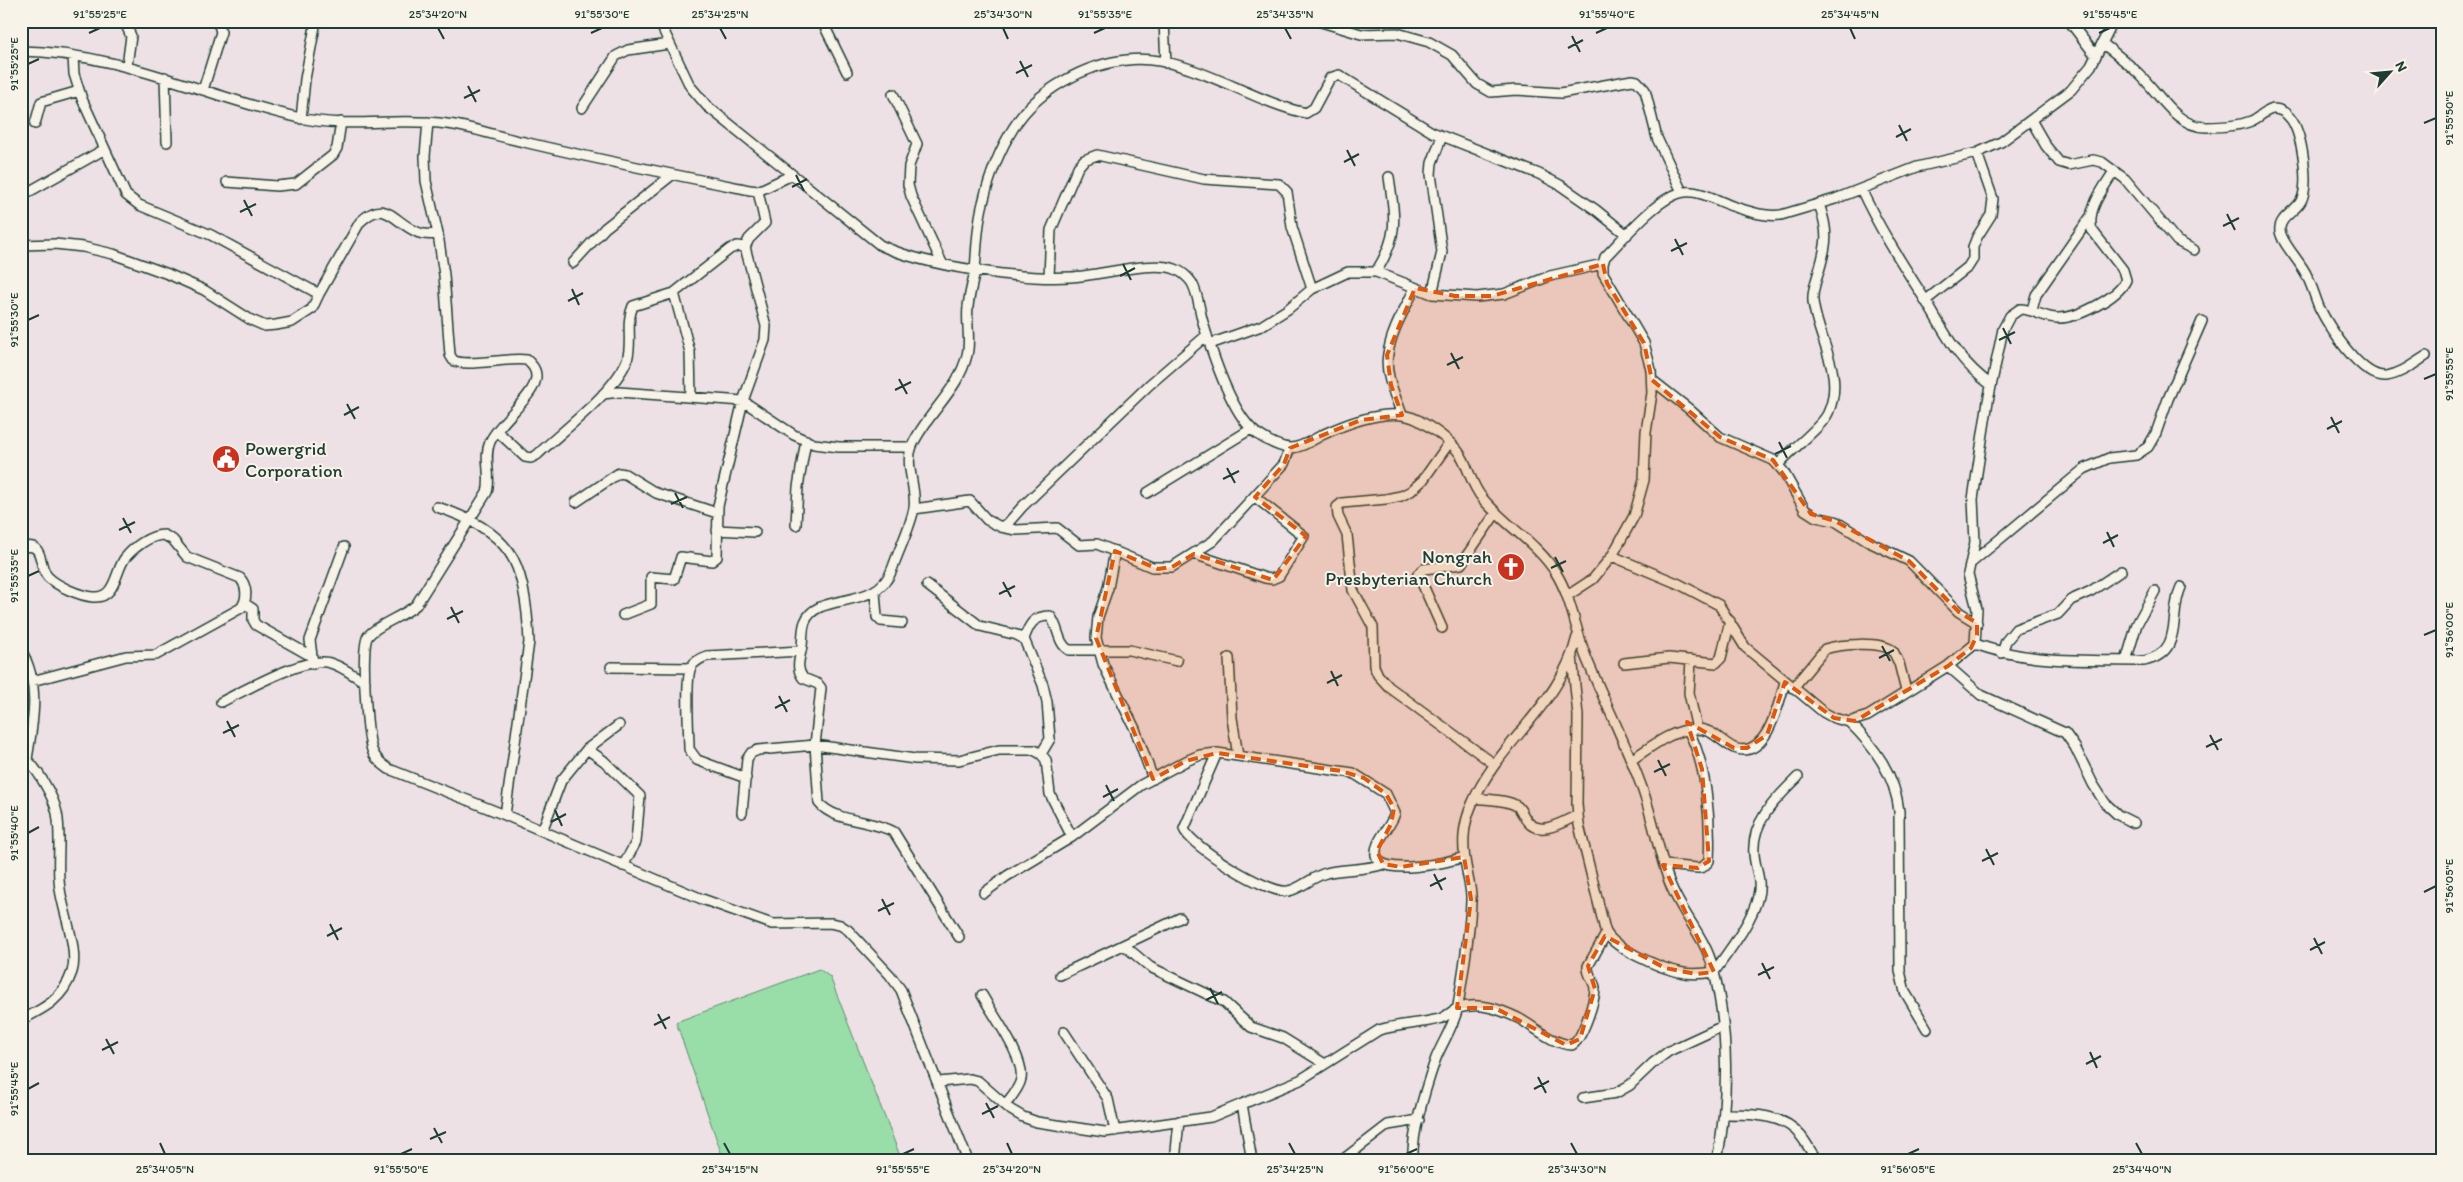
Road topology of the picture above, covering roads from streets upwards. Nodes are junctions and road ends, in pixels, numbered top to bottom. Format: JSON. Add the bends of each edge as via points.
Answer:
{"nodes":[{"id":1,"x":124,"y":21,"type":"edge"},
{"id":2,"x":214,"y":21,"type":"edge"},
{"id":3,"x":316,"y":21,"type":"edge"},
{"id":4,"x":822,"y":21,"type":"edge"},
{"id":5,"x":1164,"y":21,"type":"edge"},
{"id":6,"x":1318,"y":21,"type":"edge"},
{"id":7,"x":2069,"y":21,"type":"edge"},
{"id":8,"x":2113,"y":21,"type":"edge"},
{"id":9,"x":659,"y":22,"type":"edge"},
{"id":10,"x":2102,"y":43,"type":"junction"},
{"id":11,"x":669,"y":44,"type":"junction"},
{"id":12,"x":21,"y":51,"type":"edge"},
{"id":13,"x":73,"y":56,"type":"junction"},
{"id":14,"x":2096,"y":56,"type":"junction"},
{"id":15,"x":1166,"y":63,"type":"junction"},
{"id":16,"x":126,"y":66,"type":"junction"},
{"id":17,"x":847,"y":72,"type":"dead end"},
{"id":18,"x":165,"y":77,"type":"junction"},
{"id":19,"x":204,"y":90,"type":"junction"},
{"id":20,"x":79,"y":91,"type":"junction"},
{"id":21,"x":893,"y":94,"type":"dead end"},
{"id":22,"x":582,"y":108,"type":"dead end"},
{"id":23,"x":301,"y":118,"type":"junction"},
{"id":24,"x":2031,"y":120,"type":"junction"},
{"id":25,"x":341,"y":122,"type":"junction"},
{"id":26,"x":428,"y":122,"type":"junction"},
{"id":27,"x":35,"y":124,"type":"dead end"},
{"id":28,"x":1442,"y":136,"type":"junction"},
{"id":29,"x":166,"y":142,"type":"dead end"},
{"id":30,"x":105,"y":149,"type":"junction"},
{"id":31,"x":1977,"y":153,"type":"junction"},
{"id":32,"x":2114,"y":170,"type":"junction"},
{"id":33,"x":792,"y":174,"type":"junction"},
{"id":34,"x":672,"y":175,"type":"junction"},
{"id":35,"x":1389,"y":177,"type":"dead end"},
{"id":36,"x":227,"y":182,"type":"dead end"},
{"id":37,"x":1861,"y":189,"type":"junction"},
{"id":38,"x":758,"y":191,"type":"junction"},
{"id":39,"x":1682,"y":192,"type":"junction"},
{"id":40,"x":23,"y":195,"type":"dead end"},
{"id":41,"x":1819,"y":204,"type":"junction"},
{"id":42,"x":2091,"y":216,"type":"junction"},
{"id":43,"x":438,"y":234,"type":"junction"},
{"id":44,"x":1627,"y":236,"type":"junction"},
{"id":45,"x":21,"y":245,"type":"edge"},
{"id":46,"x":745,"y":246,"type":"junction"},
{"id":47,"x":2194,"y":250,"type":"dead end"},
{"id":48,"x":942,"y":263,"type":"junction"},
{"id":49,"x":574,"y":264,"type":"dead end"},
{"id":50,"x":1602,"y":264,"type":"junction"},
{"id":51,"x":975,"y":269,"type":"junction"},
{"id":52,"x":1376,"y":272,"type":"junction"},
{"id":53,"x":1049,"y":278,"type":"junction"},
{"id":54,"x":1312,"y":288,"type":"junction"},
{"id":55,"x":1415,"y":288,"type":"junction"},
{"id":56,"x":674,"y":293,"type":"junction"},
{"id":57,"x":318,"y":294,"type":"junction"},
{"id":58,"x":1432,"y":294,"type":"junction"},
{"id":59,"x":1925,"y":301,"type":"junction"},
{"id":60,"x":2032,"y":310,"type":"junction"},
{"id":61,"x":2202,"y":321,"type":"dead end"},
{"id":62,"x":1209,"y":340,"type":"junction"},
{"id":63,"x":2426,"y":356,"type":"dead end"},
{"id":64,"x":1652,"y":380,"type":"junction"},
{"id":65,"x":1991,"y":385,"type":"junction"},
{"id":66,"x":604,"y":394,"type":"junction"},
{"id":67,"x":691,"y":397,"type":"junction"},
{"id":68,"x":743,"y":401,"type":"junction"},
{"id":69,"x":1402,"y":415,"type":"junction"},
{"id":70,"x":1251,"y":429,"type":"junction"},
{"id":71,"x":497,"y":431,"type":"junction"},
{"id":72,"x":806,"y":440,"type":"junction"},
{"id":73,"x":1449,"y":443,"type":"junction"},
{"id":74,"x":912,"y":447,"type":"junction"},
{"id":75,"x":1290,"y":448,"type":"junction"},
{"id":76,"x":1778,"y":465,"type":"junction"},
{"id":77,"x":1147,"y":493,"type":"dead end"},
{"id":78,"x":1255,"y":497,"type":"junction"},
{"id":79,"x":576,"y":502,"type":"dead end"},
{"id":80,"x":437,"y":507,"type":"dead end"},
{"id":81,"x":914,"y":508,"type":"junction"},
{"id":82,"x":717,"y":513,"type":"junction"},
{"id":83,"x":1496,"y":513,"type":"junction"},
{"id":84,"x":468,"y":519,"type":"junction"},
{"id":85,"x":796,"y":525,"type":"dead end"},
{"id":86,"x":1001,"y":528,"type":"junction"},
{"id":87,"x":717,"y":530,"type":"junction"},
{"id":88,"x":756,"y":532,"type":"dead end"},
{"id":89,"x":344,"y":547,"type":"dead end"},
{"id":90,"x":21,"y":548,"type":"edge"},
{"id":91,"x":1115,"y":551,"type":"junction"},
{"id":92,"x":1194,"y":554,"type":"junction"},
{"id":93,"x":1612,"y":556,"type":"junction"},
{"id":94,"x":1971,"y":563,"type":"junction"},
{"id":95,"x":2121,"y":571,"type":"dead end"},
{"id":96,"x":927,"y":585,"type":"dead end"},
{"id":97,"x":2181,"y":587,"type":"dead end"},
{"id":98,"x":2154,"y":591,"type":"dead end"},
{"id":99,"x":875,"y":592,"type":"junction"},
{"id":100,"x":1567,"y":596,"type":"junction"},
{"id":101,"x":244,"y":603,"type":"junction"},
{"id":102,"x":623,"y":615,"type":"dead end"},
{"id":103,"x":1730,"y":621,"type":"junction"},
{"id":104,"x":902,"y":623,"type":"dead end"},
{"id":105,"x":1977,"y":623,"type":"junction"},
{"id":106,"x":1442,"y":628,"type":"dead end"},
{"id":107,"x":1578,"y":636,"type":"junction"},
{"id":108,"x":1024,"y":639,"type":"junction"},
{"id":109,"x":1976,"y":644,"type":"junction"},
{"id":110,"x":21,"y":650,"type":"edge"},
{"id":111,"x":1098,"y":650,"type":"junction"},
{"id":112,"x":801,"y":651,"type":"junction"},
{"id":113,"x":2002,"y":653,"type":"junction"},
{"id":114,"x":1572,"y":656,"type":"junction"},
{"id":115,"x":1229,"y":658,"type":"dead end"},
{"id":116,"x":312,"y":660,"type":"junction"},
{"id":117,"x":1177,"y":661,"type":"dead end"},
{"id":118,"x":1691,"y":661,"type":"junction"},
{"id":119,"x":2126,"y":661,"type":"junction"},
{"id":120,"x":1624,"y":663,"type":"dead end"},
{"id":121,"x":1948,"y":666,"type":"junction"},
{"id":122,"x":611,"y":667,"type":"dead end"},
{"id":123,"x":691,"y":668,"type":"junction"},
{"id":124,"x":32,"y":680,"type":"junction"},
{"id":125,"x":365,"y":682,"type":"junction"},
{"id":126,"x":1789,"y":685,"type":"junction"},
{"id":127,"x":1906,"y":691,"type":"junction"},
{"id":128,"x":221,"y":702,"type":"dead end"},
{"id":129,"x":1849,"y":722,"type":"junction"},
{"id":130,"x":619,"y":725,"type":"dead end"},
{"id":131,"x":1692,"y":730,"type":"junction"},
{"id":132,"x":814,"y":745,"type":"junction"},
{"id":133,"x":587,"y":750,"type":"junction"},
{"id":134,"x":1217,"y":753,"type":"junction"},
{"id":135,"x":1041,"y":754,"type":"junction"},
{"id":136,"x":1238,"y":756,"type":"junction"},
{"id":137,"x":24,"y":758,"type":"edge"},
{"id":138,"x":1632,"y":760,"type":"junction"},
{"id":139,"x":1494,"y":764,"type":"junction"},
{"id":140,"x":1798,"y":777,"type":"dead end"},
{"id":141,"x":746,"y":778,"type":"junction"},
{"id":142,"x":1152,"y":779,"type":"junction"},
{"id":143,"x":1475,"y":798,"type":"junction"},
{"id":144,"x":742,"y":813,"type":"dead end"},
{"id":145,"x":505,"y":815,"type":"junction"},
{"id":146,"x":1578,"y":816,"type":"junction"},
{"id":147,"x":2134,"y":823,"type":"dead end"},
{"id":148,"x":542,"y":831,"type":"junction"},
{"id":149,"x":1072,"y":837,"type":"junction"},
{"id":150,"x":1464,"y":857,"type":"junction"},
{"id":151,"x":1383,"y":864,"type":"junction"},
{"id":152,"x":1664,"y":865,"type":"junction"},
{"id":153,"x":623,"y":866,"type":"junction"},
{"id":154,"x":984,"y":894,"type":"dead end"},
{"id":155,"x":1180,"y":918,"type":"dead end"},
{"id":156,"x":1606,"y":934,"type":"junction"},
{"id":157,"x":958,"y":937,"type":"dead end"},
{"id":158,"x":1126,"y":946,"type":"junction"},
{"id":159,"x":1714,"y":972,"type":"junction"},
{"id":160,"x":1060,"y":975,"type":"dead end"},
{"id":161,"x":982,"y":996,"type":"dead end"},
{"id":162,"x":1457,"y":1008,"type":"junction"},
{"id":163,"x":21,"y":1020,"type":"edge"},
{"id":164,"x":1723,"y":1026,"type":"junction"},
{"id":165,"x":1927,"y":1029,"type":"dead end"},
{"id":166,"x":1064,"y":1032,"type":"dead end"},
{"id":167,"x":1325,"y":1064,"type":"junction"},
{"id":168,"x":939,"y":1082,"type":"junction"},
{"id":169,"x":1583,"y":1098,"type":"dead end"},
{"id":170,"x":1242,"y":1104,"type":"junction"},
{"id":171,"x":1005,"y":1105,"type":"junction"},
{"id":172,"x":1725,"y":1114,"type":"junction"},
{"id":173,"x":1419,"y":1120,"type":"junction"},
{"id":174,"x":1179,"y":1121,"type":"junction"},
{"id":175,"x":1115,"y":1131,"type":"junction"},
{"id":176,"x":968,"y":1161,"type":"edge"},
{"id":177,"x":1176,"y":1161,"type":"edge"},
{"id":178,"x":1252,"y":1161,"type":"edge"},
{"id":179,"x":1341,"y":1161,"type":"edge"},
{"id":180,"x":1413,"y":1161,"type":"edge"},
{"id":181,"x":1717,"y":1161,"type":"edge"},
{"id":182,"x":1818,"y":1161,"type":"edge"}],
"edges":[{"from":1,"to":16,"type":"street","via":[[131,36]]},
{"from":2,"to":19,"type":"street","via":[[221,32]]},
{"from":3,"to":23,"type":"street"},
{"from":4,"to":17,"type":"street"},
{"from":5,"to":15,"type":"street"},
{"from":6,"to":39,"type":"street","via":[[1360,34],[1397,33],[1429,42],[1452,55],[1477,84],[1491,92],[1561,93],[1637,81],[1645,90],[1657,138]]},
{"from":7,"to":14,"type":"street"},
{"from":8,"to":10,"type":"street"},
{"from":9,"to":11,"type":"street"},
{"from":10,"to":14,"type":"street"},
{"from":10,"to":63,"type":"street","via":[[2140,74],[2174,113],[2190,124],[2206,127],[2248,122],[2276,108],[2288,115],[2301,139],[2304,192],[2301,202],[2279,228],[2306,272],[2325,318],[2349,352],[2374,373],[2383,376],[2396,374]]},
{"from":11,"to":22,"type":"street","via":[[628,50],[616,56]]},
{"from":11,"to":33,"type":"street","via":[[695,93],[707,106]]},
{"from":12,"to":13,"type":"street"},
{"from":13,"to":16,"type":"street"},
{"from":13,"to":20,"type":"street"},
{"from":14,"to":24,"type":"street","via":[[2088,72],[2071,90]]},
{"from":15,"to":28,"type":"street","via":[[1306,113],[1314,108],[1330,78],[1339,76]]},
{"from":15,"to":51,"type":"street","via":[[1128,59],[1096,67],[1049,92],[1029,108],[1014,127],[988,184],[978,228]]},
{"from":16,"to":18,"type":"street"},
{"from":18,"to":19,"type":"street"},
{"from":18,"to":29,"type":"street"},
{"from":19,"to":23,"type":"street"},
{"from":20,"to":27,"type":"street","via":[[41,102]]},
{"from":20,"to":30,"type":"street"},
{"from":21,"to":48,"type":"street","via":[[917,144],[907,174],[911,196]]},
{"from":23,"to":25,"type":"street"},
{"from":24,"to":31,"type":"street","via":[[2001,142]]},
{"from":24,"to":32,"type":"street","via":[[2060,162],[2069,165],[2093,160]]},
{"from":25,"to":26,"type":"street"},
{"from":25,"to":36,"type":"street","via":[[333,155],[296,184]]},
{"from":26,"to":34,"type":"street"},
{"from":26,"to":43,"type":"street","via":[[426,181]]},
{"from":28,"to":44,"type":"street","via":[[1560,185]]},
{"from":28,"to":58,"type":"street","via":[[1431,174],[1442,252]]},
{"from":30,"to":40,"type":"street"},
{"from":30,"to":57,"type":"street","via":[[126,196],[139,205],[211,235]]},
{"from":31,"to":37,"type":"street","via":[[1934,161]]},
{"from":31,"to":59,"type":"street","via":[[1993,199],[1991,215],[1973,247],[1968,267]]},
{"from":32,"to":42,"type":"street"},
{"from":32,"to":47,"type":"street","via":[[2177,241]]},
{"from":33,"to":38,"type":"street"},
{"from":33,"to":48,"type":"street","via":[[880,245],[899,254]]},
{"from":34,"to":38,"type":"street"},
{"from":34,"to":49,"type":"street","via":[[605,228]]},
{"from":35,"to":52,"type":"street","via":[[1395,217],[1393,239]]},
{"from":37,"to":41,"type":"street"},
{"from":37,"to":59,"type":"street","via":[[1882,233]]},
{"from":38,"to":46,"type":"street","via":[[765,223]]},
{"from":39,"to":41,"type":"street","via":[[1772,216]]},
{"from":39,"to":44,"type":"street","via":[[1660,204]]},
{"from":41,"to":76,"type":"street","via":[[1827,235],[1814,286],[1814,303],[1834,373],[1833,394],[1825,419]]},
{"from":42,"to":60,"type":"street","via":[[2036,296]]},
{"from":42,"to":60,"type":"street","via":[[2092,230],[2125,276],[2124,286],[2082,312],[2059,318],[2043,316]]},
{"from":43,"to":57,"type":"street","via":[[415,232],[386,212],[377,210],[369,214],[360,222]]},
{"from":43,"to":71,"type":"street","via":[[453,360],[463,364],[519,358],[527,360],[535,369],[537,378],[531,390]]},
{"from":44,"to":50,"type":"street"},
{"from":45,"to":57,"type":"street","via":[[64,245],[113,254],[204,290],[266,326],[292,322],[307,313],[316,303]]},
{"from":46,"to":56,"type":"street","via":[[730,249]]},
{"from":46,"to":68,"type":"street","via":[[766,326],[765,340]]},
{"from":48,"to":51,"type":"street"},
{"from":50,"to":58,"type":"street","via":[[1550,276],[1504,294]]},
{"from":50,"to":64,"type":"street","via":[[1607,283],[1644,343]]},
{"from":51,"to":53,"type":"street"},
{"from":51,"to":74,"type":"street","via":[[968,308],[966,362]]},
{"from":52,"to":54,"type":"street","via":[[1348,272]]},
{"from":52,"to":55,"type":"street"},
{"from":53,"to":54,"type":"street","via":[[1049,239],[1056,214],[1078,167],[1084,160],[1096,156],[1204,179],[1279,184],[1287,192],[1292,227]]},
{"from":53,"to":62,"type":"street","via":[[1154,267],[1175,269],[1192,284]]},
{"from":54,"to":62,"type":"street","via":[[1261,326]]},
{"from":55,"to":58,"type":"street"},
{"from":55,"to":69,"type":"street","via":[[1387,355],[1391,385]]},
{"from":56,"to":66,"type":"street","via":[[633,306],[628,326],[627,358]]},
{"from":56,"to":67,"type":"street","via":[[690,352]]},
{"from":59,"to":65,"type":"street","via":[[1963,361]]},
{"from":60,"to":65,"type":"street","via":[[2020,309],[2010,316],[2003,329]]},
{"from":61,"to":94,"type":"street","via":[[2148,447],[2136,455],[2110,458],[2084,469]]},
{"from":62,"to":70,"type":"street","via":[[1226,388]]},
{"from":62,"to":86,"type":"street","via":[[1149,385]]},
{"from":64,"to":76,"type":"street","via":[[1720,437],[1768,456]]},
{"from":64,"to":93,"type":"street","via":[[1642,492],[1634,516]]},
{"from":65,"to":94,"type":"street","via":[[1974,484],[1975,542]]},
{"from":66,"to":67,"type":"street","via":[[619,392]]},
{"from":66,"to":71,"type":"street","via":[[531,458],[525,457]]},
{"from":67,"to":68,"type":"street"},
{"from":68,"to":72,"type":"street"},
{"from":68,"to":82,"type":"street"},
{"from":69,"to":73,"type":"street","via":[[1413,418]]},
{"from":69,"to":75,"type":"street","via":[[1361,420]]},
{"from":70,"to":75,"type":"street","via":[[1276,445]]},
{"from":70,"to":77,"type":"street"},
{"from":71,"to":84,"type":"street","via":[[488,451],[487,492]]},
{"from":72,"to":74,"type":"street","via":[[839,447]]},
{"from":72,"to":85,"type":"street"},
{"from":73,"to":83,"type":"street","via":[[1463,459],[1474,488]]},
{"from":73,"to":139,"type":"street","via":[[1418,487],[1401,496],[1342,503],[1337,507],[1338,516],[1347,535],[1353,590],[1373,627],[1372,655],[1378,675],[1389,687]]},
{"from":74,"to":81,"type":"street","via":[[910,467]]},
{"from":75,"to":78,"type":"street","via":[[1284,464]]},
{"from":76,"to":105,"type":"street","via":[[1805,510],[1816,517],[1835,521],[1909,561],[1959,612]]},
{"from":78,"to":92,"type":"street","via":[[1213,540]]},
{"from":78,"to":92,"type":"street","via":[[1304,536],[1278,576],[1265,578]]},
{"from":79,"to":82,"type":"street","via":[[619,473],[656,493]]},
{"from":80,"to":84,"type":"street"},
{"from":81,"to":86,"type":"street","via":[[970,501],[987,520]]},
{"from":81,"to":99,"type":"street","via":[[891,573],[886,583]]},
{"from":82,"to":87,"type":"street"},
{"from":83,"to":100,"type":"street","via":[[1550,564]]},
{"from":83,"to":106,"type":"street","via":[[1460,564],[1424,569],[1418,574]]},
{"from":84,"to":125,"type":"street","via":[[416,605],[368,637],[364,646]]},
{"from":84,"to":145,"type":"street","via":[[509,552],[517,569],[528,621],[528,663]]},
{"from":86,"to":91,"type":"street","via":[[1057,528],[1075,543],[1084,546],[1098,544]]},
{"from":87,"to":88,"type":"street"},
{"from":87,"to":102,"type":"street","via":[[715,560],[681,558],[674,579],[651,577],[651,604]]},
{"from":89,"to":116,"type":"street","via":[[310,640]]},
{"from":90,"to":101,"type":"street","via":[[29,546],[38,551],[46,575],[54,582],[94,597],[107,593],[124,559],[137,546],[164,535],[173,540],[187,557],[240,578],[244,583]]},
{"from":91,"to":92,"type":"street","via":[[1158,569],[1172,567]]},
{"from":91,"to":111,"type":"street","via":[[1096,629]]},
{"from":93,"to":100,"type":"street","via":[[1593,579]]},
{"from":93,"to":103,"type":"street","via":[[1712,600]]},
{"from":94,"to":105,"type":"street","via":[[1968,574],[1977,609]]},
{"from":95,"to":113,"type":"street","via":[[2071,600],[2058,614],[2016,629]]},
{"from":96,"to":108,"type":"street","via":[[980,626]]},
{"from":97,"to":119,"type":"street","via":[[2174,605],[2174,632],[2168,645],[2153,659]]},
{"from":98,"to":119,"type":"street","via":[[2136,624]]},
{"from":99,"to":104,"type":"street","via":[[877,617],[881,622]]},
{"from":99,"to":112,"type":"street","via":[[818,608],[809,615],[804,624]]},
{"from":100,"to":107,"type":"street"},
{"from":101,"to":116,"type":"street","via":[[253,609],[256,625]]},
{"from":101,"to":124,"type":"street","via":[[156,656],[126,656]]},
{"from":103,"to":118,"type":"street","via":[[1719,661],[1712,664]]},
{"from":103,"to":126,"type":"street","via":[[1745,647]]},
{"from":105,"to":109,"type":"street"},
{"from":107,"to":114,"type":"street"},
{"from":107,"to":138,"type":"street"},
{"from":108,"to":111,"type":"street","via":[[1033,620],[1050,616],[1064,647],[1069,650]]},
{"from":108,"to":135,"type":"street","via":[[1047,702],[1050,739]]},
{"from":109,"to":113,"type":"street"},
{"from":109,"to":121,"type":"street"},
{"from":110,"to":124,"type":"street"},
{"from":111,"to":117,"type":"street","via":[[1129,650]]},
{"from":111,"to":142,"type":"street","via":[[1135,729]]},
{"from":112,"to":123,"type":"street","via":[[707,656]]},
{"from":112,"to":132,"type":"street","via":[[798,662],[800,674],[821,688]]},
{"from":113,"to":119,"type":"street","via":[[2044,660]]},
{"from":114,"to":139,"type":"street","via":[[1549,698]]},
{"from":114,"to":146,"type":"street","via":[[1578,716]]},
{"from":115,"to":136,"type":"street"},
{"from":116,"to":125,"type":"street","via":[[332,663]]},
{"from":116,"to":128,"type":"street"},
{"from":118,"to":120,"type":"street","via":[[1652,659]]},
{"from":118,"to":131,"type":"street"},
{"from":121,"to":127,"type":"street"},
{"from":121,"to":147,"type":"street","via":[[1981,695],[2065,733],[2076,747],[2105,803]]},
{"from":122,"to":123,"type":"street"},
{"from":123,"to":141,"type":"street","via":[[688,681],[689,749],[697,760]]},
{"from":124,"to":137,"type":"street","via":[[35,709]]},
{"from":125,"to":145,"type":"street","via":[[372,749],[380,762],[389,769]]},
{"from":126,"to":127,"type":"street","via":[[1825,649],[1852,645],[1893,651]]},
{"from":126,"to":129,"type":"street","via":[[1823,712]]},
{"from":126,"to":131,"type":"street","via":[[1767,735],[1755,744],[1734,748],[1711,733]]},
{"from":127,"to":129,"type":"street","via":[[1868,716]]},
{"from":129,"to":165,"type":"street","via":[[1875,749],[1895,787],[1900,811],[1900,971],[1905,992]]},
{"from":130,"to":133,"type":"street"},
{"from":131,"to":138,"type":"street","via":[[1666,738]]},
{"from":131,"to":152,"type":"street","via":[[1702,769],[1709,861],[1698,868]]},
{"from":132,"to":135,"type":"street","via":[[915,759],[959,760],[999,750],[1034,750]]},
{"from":132,"to":141,"type":"street","via":[[751,753],[747,759]]},
{"from":132,"to":157,"type":"street","via":[[819,803],[834,813],[894,832]]},
{"from":133,"to":148,"type":"street","via":[[556,790]]},
{"from":133,"to":153,"type":"street","via":[[604,761],[640,796],[636,842]]},
{"from":134,"to":136,"type":"street"},
{"from":134,"to":142,"type":"street","via":[[1186,760]]},
{"from":134,"to":151,"type":"street","via":[[1184,828],[1213,856],[1281,891],[1288,891],[1325,873]]},
{"from":135,"to":149,"type":"street","via":[[1046,760],[1050,794]]},
{"from":136,"to":151,"type":"street","via":[[1353,773],[1376,786],[1386,794],[1395,812],[1376,850]]},
{"from":137,"to":163,"type":"street","via":[[38,771],[57,812],[59,888],[74,956],[65,989],[51,1005]]},
{"from":138,"to":152,"type":"street"},
{"from":139,"to":143,"type":"street"},
{"from":140,"to":159,"type":"street","via":[[1768,807],[1757,830],[1754,854],[1760,881],[1756,907]]},
{"from":141,"to":144,"type":"street"},
{"from":142,"to":149,"type":"street"},
{"from":143,"to":146,"type":"street","via":[[1519,807],[1526,820],[1535,827],[1550,827]]},
{"from":143,"to":150,"type":"street","via":[[1463,834]]},
{"from":145,"to":148,"type":"street"},
{"from":146,"to":156,"type":"street"},
{"from":148,"to":153,"type":"street"},
{"from":149,"to":154,"type":"street","via":[[1007,876]]},
{"from":150,"to":151,"type":"street","via":[[1401,867]]},
{"from":150,"to":162,"type":"street","via":[[1471,899]]},
{"from":152,"to":159,"type":"street","via":[[1673,893],[1706,950]]},
{"from":153,"to":168,"type":"street","via":[[772,924],[830,923],[848,930],[901,990]]},
{"from":155,"to":158,"type":"street"},
{"from":156,"to":159,"type":"street","via":[[1615,943],[1665,968],[1696,974]]},
{"from":156,"to":162,"type":"street","via":[[1588,966],[1595,989],[1580,1040],[1572,1045],[1558,1042],[1495,1008]]},
{"from":158,"to":160,"type":"street"},
{"from":158,"to":167,"type":"street","via":[[1150,967],[1224,1002],[1251,1027],[1283,1038]]},
{"from":159,"to":164,"type":"street"},
{"from":161,"to":171,"type":"street","via":[[1022,1071],[1018,1088]]},
{"from":162,"to":167,"type":"street","via":[[1440,1018],[1379,1030]]},
{"from":162,"to":173,"type":"street","via":[[1436,1058]]},
{"from":164,"to":169,"type":"street","via":[[1669,1051],[1616,1093]]},
{"from":164,"to":172,"type":"street"},
{"from":166,"to":175,"type":"street","via":[[1108,1099]]},
{"from":167,"to":170,"type":"street","via":[[1300,1080]]},
{"from":168,"to":171,"type":"street","via":[[978,1081]]},
{"from":168,"to":176,"type":"street"},
{"from":170,"to":174,"type":"street","via":[[1211,1117]]},
{"from":170,"to":178,"type":"street"},
{"from":171,"to":175,"type":"street","via":[[1037,1122]]},
{"from":172,"to":181,"type":"street"},
{"from":172,"to":182,"type":"street","via":[[1757,1114],[1788,1125],[1802,1136]]},
{"from":173,"to":179,"type":"street","via":[[1388,1124]]},
{"from":173,"to":180,"type":"street","via":[[1413,1139]]},
{"from":174,"to":175,"type":"street"},
{"from":174,"to":177,"type":"street"}]}
